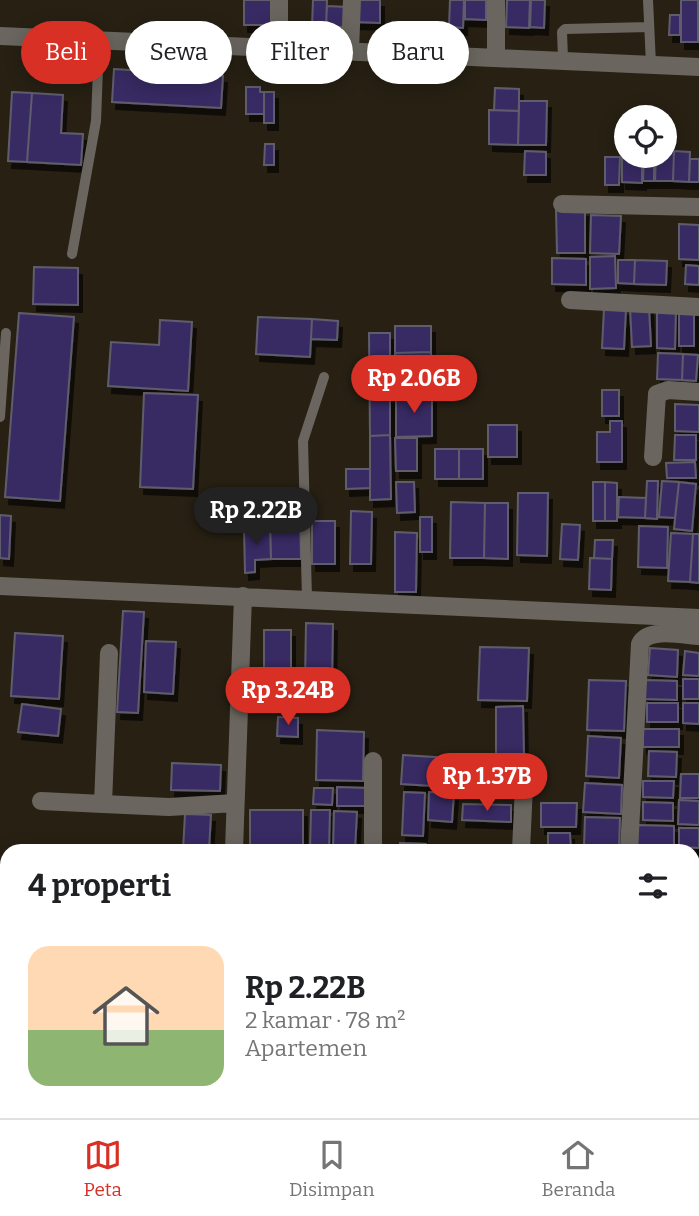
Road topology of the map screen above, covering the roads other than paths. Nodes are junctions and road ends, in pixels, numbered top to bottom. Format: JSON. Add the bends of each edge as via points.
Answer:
{"nodes":[{"id":1,"x":279,"y":0,"type":"edge"},
{"id":2,"x":352,"y":0,"type":"edge"},
{"id":3,"x":496,"y":0,"type":"edge"},
{"id":4,"x":648,"y":0,"type":"edge"},
{"id":5,"x":279,"y":21,"type":"edge"},
{"id":6,"x":351,"y":21,"type":"edge"},
{"id":7,"x":649,"y":27,"type":"junction"},
{"id":8,"x":0,"y":36,"type":"edge"},
{"id":9,"x":21,"y":37,"type":"edge"},
{"id":10,"x":111,"y":41,"type":"edge"},
{"id":11,"x":246,"y":47,"type":"edge"},
{"id":12,"x":353,"y":51,"type":"edge"},
{"id":13,"x":496,"y":56,"type":"junction"},
{"id":14,"x":562,"y":58,"type":"junction"},
{"id":15,"x":651,"y":64,"type":"junction"},
{"id":16,"x":699,"y":66,"type":"edge"},
{"id":17,"x":97,"y":84,"type":"edge"},
{"id":18,"x":562,"y":204,"type":"dead end"},
{"id":19,"x":699,"y":207,"type":"edge"},
{"id":20,"x":72,"y":254,"type":"dead end"},
{"id":21,"x":570,"y":300,"type":"dead end"},
{"id":22,"x":699,"y":307,"type":"edge"},
{"id":23,"x":6,"y":333,"type":"dead end"},
{"id":24,"x":324,"y":377,"type":"dead end"},
{"id":25,"x":699,"y":392,"type":"edge"},
{"id":26,"x":0,"y":417,"type":"edge"},
{"id":27,"x":653,"y":457,"type":"dead end"},
{"id":28,"x":0,"y":586,"type":"edge"},
{"id":29,"x":243,"y":596,"type":"junction"},
{"id":30,"x":307,"y":599,"type":"junction"},
{"id":31,"x":699,"y":618,"type":"edge"},
{"id":32,"x":699,"y":636,"type":"edge"},
{"id":33,"x":109,"y":653,"type":"dead end"},
{"id":34,"x":373,"y":761,"type":"dead end"},
{"id":35,"x":525,"y":764,"type":"dead end"},
{"id":36,"x":41,"y":801,"type":"dead end"},
{"id":37,"x":235,"y":803,"type":"junction"},
{"id":38,"x":103,"y":804,"type":"junction"},
{"id":39,"x":234,"y":844,"type":"edge"},
{"id":40,"x":373,"y":844,"type":"edge"},
{"id":41,"x":521,"y":844,"type":"edge"},
{"id":42,"x":629,"y":844,"type":"edge"}],
"edges":[{"from":1,"to":5,"type":"street"},
{"from":2,"to":6,"type":"street"},
{"from":3,"to":13,"type":"street"},
{"from":4,"to":7,"type":"lane"},
{"from":7,"to":14,"type":"lane","via":[[565,29]]},
{"from":7,"to":15,"type":"lane"},
{"from":8,"to":9,"type":"street"},
{"from":10,"to":11,"type":"street"},
{"from":12,"to":13,"type":"street"},
{"from":13,"to":14,"type":"street"},
{"from":14,"to":15,"type":"street"},
{"from":15,"to":16,"type":"street"},
{"from":17,"to":20,"type":"lane","via":[[96,121]]},
{"from":18,"to":19,"type":"street"},
{"from":21,"to":22,"type":"street"},
{"from":23,"to":26,"type":"lane"},
{"from":24,"to":30,"type":"lane","via":[[303,441]]},
{"from":25,"to":27,"type":"street","via":[[657,394]]},
{"from":28,"to":29,"type":"street"},
{"from":29,"to":30,"type":"street"},
{"from":29,"to":37,"type":"street"},
{"from":30,"to":31,"type":"street"},
{"from":32,"to":42,"type":"street","via":[[653,634],[640,644]]},
{"from":33,"to":38,"type":"street"},
{"from":34,"to":40,"type":"street"},
{"from":35,"to":41,"type":"street"},
{"from":36,"to":38,"type":"street"},
{"from":37,"to":38,"type":"street"},
{"from":37,"to":39,"type":"street"}]}
